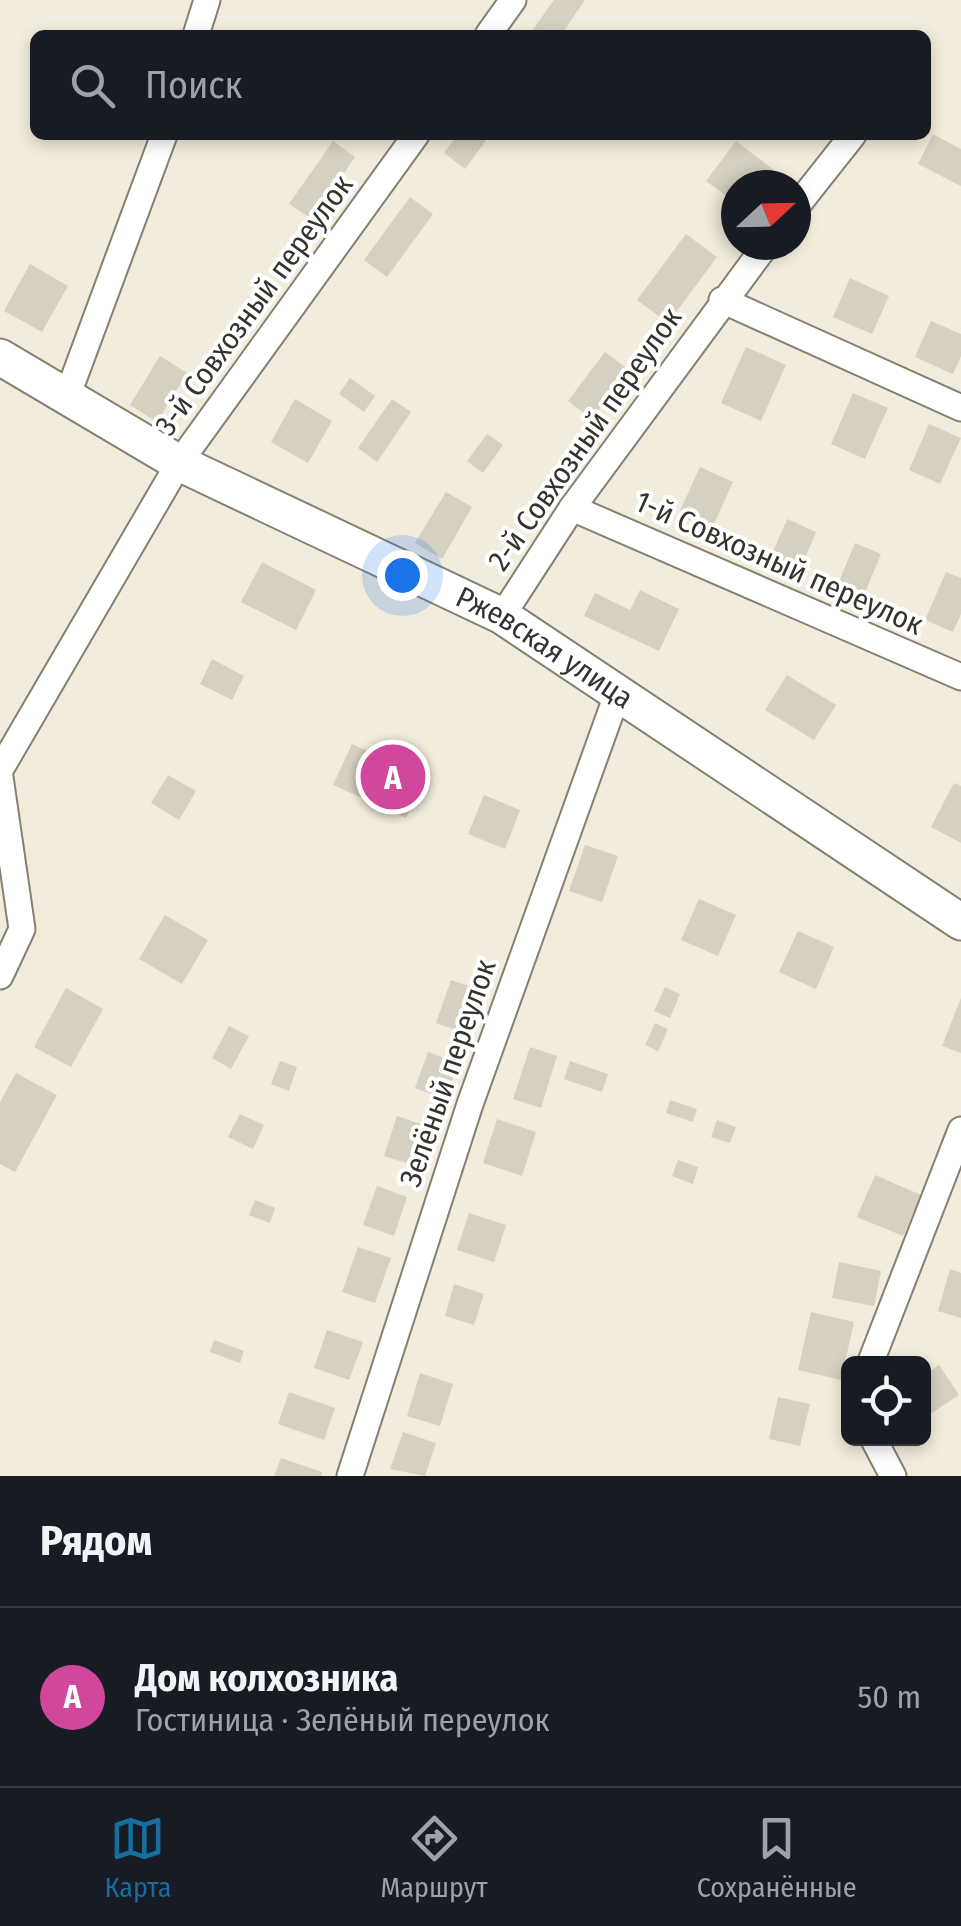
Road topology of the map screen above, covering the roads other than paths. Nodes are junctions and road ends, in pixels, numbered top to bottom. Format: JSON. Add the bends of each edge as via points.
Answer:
{"nodes":[{"id":1,"x":208,"y":0,"type":"edge"},
{"id":2,"x":513,"y":0,"type":"edge"},
{"id":3,"x":198,"y":30,"type":"edge"},
{"id":4,"x":492,"y":30,"type":"edge"},
{"id":5,"x":162,"y":140,"type":"edge"},
{"id":6,"x":412,"y":140,"type":"edge"},
{"id":7,"x":849,"y":140,"type":"edge"},
{"id":8,"x":811,"y":187,"type":"edge"},
{"id":9,"x":754,"y":260,"type":"edge"},
{"id":10,"x":722,"y":300,"type":"junction"},
{"id":11,"x":0,"y":357,"type":"edge"},
{"id":12,"x":68,"y":394,"type":"junction"},
{"id":13,"x":961,"y":408,"type":"edge"},
{"id":14,"x":179,"y":464,"type":"junction"},
{"id":15,"x":572,"y":508,"type":"junction"},
{"id":16,"x":502,"y":616,"type":"junction"},
{"id":17,"x":961,"y":677,"type":"edge"},
{"id":18,"x":617,"y":695,"type":"junction"},
{"id":19,"x":0,"y":774,"type":"edge"},
{"id":20,"x":961,"y":922,"type":"edge"},
{"id":21,"x":0,"y":976,"type":"edge"},
{"id":22,"x":961,"y":1130,"type":"edge"},
{"id":23,"x":873,"y":1356,"type":"edge"},
{"id":24,"x":877,"y":1446,"type":"edge"},
{"id":25,"x":350,"y":1476,"type":"edge"},
{"id":26,"x":893,"y":1476,"type":"edge"}],
"edges":[{"from":1,"to":3,"type":"street"},
{"from":2,"to":4,"type":"street"},
{"from":5,"to":12,"type":"street"},
{"from":6,"to":14,"type":"street","name":"3-й Совхозный переулок"},
{"from":7,"to":8,"type":"street"},
{"from":9,"to":10,"type":"street","name":"2-й Совхозный переулок"},
{"from":10,"to":13,"type":"street","name":"2-й Совхозный переулок"},
{"from":10,"to":15,"type":"street","name":"2-й Совхозный переулок"},
{"from":11,"to":12,"type":"main road","name":"Ржевская улица"},
{"from":12,"to":14,"type":"main road","name":"Ржевская улица"},
{"from":14,"to":16,"type":"main road","name":"Ржевская улица"},
{"from":14,"to":19,"type":"street","name":"3-й Совхозный переулок"},
{"from":15,"to":16,"type":"street","name":"2-й Совхозный переулок"},
{"from":15,"to":17,"type":"street","name":"1-й Совхозный переулок"},
{"from":16,"to":18,"type":"main road","name":"Ржевская улица"},
{"from":18,"to":20,"type":"main road","name":"Ржевская улица"},
{"from":18,"to":25,"type":"street","name":"Зелёный переулок","via":[[470,1104]]},
{"from":19,"to":21,"type":"street","via":[[22,929]]},
{"from":22,"to":23,"type":"street"},
{"from":24,"to":26,"type":"street"}]}
